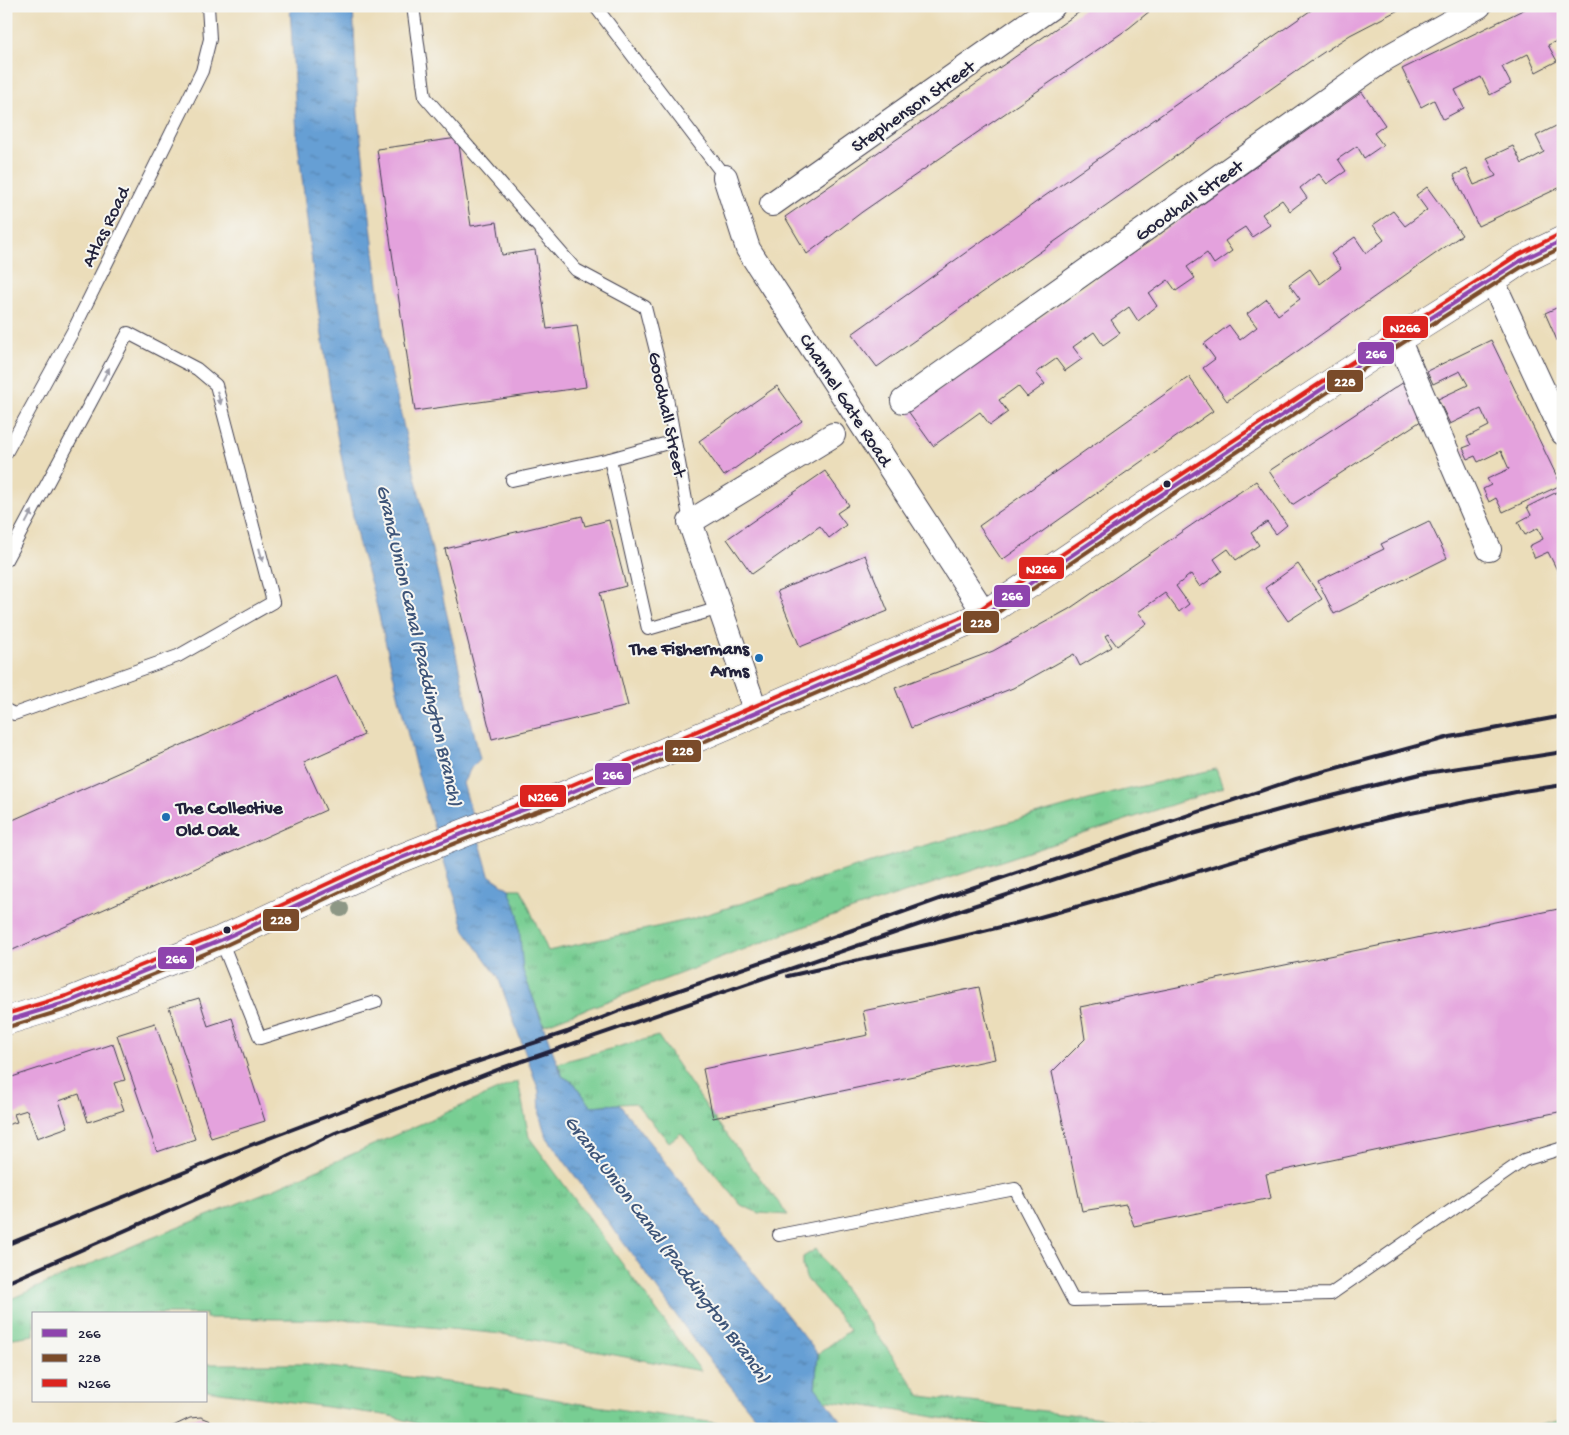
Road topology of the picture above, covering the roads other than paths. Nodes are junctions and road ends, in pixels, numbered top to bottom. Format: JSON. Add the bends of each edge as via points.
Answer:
{"nodes":[{"id":1,"x":208,"y":6,"type":"edge"},
{"id":2,"x":413,"y":6,"type":"edge"},
{"id":3,"x":595,"y":6,"type":"edge"},
{"id":4,"x":1053,"y":6,"type":"edge"},
{"id":5,"x":1479,"y":6,"type":"edge"},
{"id":6,"x":725,"y":177,"type":"joint"},
{"id":7,"x":772,"y":204,"type":"dead end"},
{"id":8,"x":1563,"y":240,"type":"edge"},
{"id":9,"x":1492,"y":280,"type":"junction"},
{"id":10,"x":1398,"y":339,"type":"junction"},
{"id":11,"x":904,"y":400,"type":"dead end"},
{"id":12,"x":1563,"y":433,"type":"edge"},
{"id":13,"x":833,"y":435,"type":"dead end"},
{"id":14,"x":675,"y":441,"type":"junction"},
{"id":15,"x":6,"y":453,"type":"edge"},
{"id":16,"x":610,"y":459,"type":"junction"},
{"id":17,"x":512,"y":480,"type":"dead end"},
{"id":18,"x":690,"y":522,"type":"junction"},
{"id":19,"x":1489,"y":549,"type":"dead end"},
{"id":20,"x":6,"y":560,"type":"edge"},
{"id":21,"x":720,"y":608,"type":"junction"},
{"id":22,"x":985,"y":614,"type":"junction"},
{"id":23,"x":6,"y":710,"type":"edge"},
{"id":24,"x":756,"y":712,"type":"junction"},
{"id":25,"x":221,"y":940,"type":"junction"},
{"id":26,"x":376,"y":1002,"type":"dead end"},
{"id":27,"x":6,"y":1021,"type":"edge"},
{"id":28,"x":1563,"y":1148,"type":"edge"},
{"id":29,"x":779,"y":1235,"type":"dead end"}],
"edges":[{"from":1,"to":15,"type":"lane","name":"Atlas Road","via":[[210,39],[202,71],[73,331]]},
{"from":2,"to":14,"type":"lane","name":"Goodhall Street","via":[[426,97],[576,270],[645,307]]},
{"from":3,"to":6,"type":"lane"},
{"from":4,"to":7,"type":"street","name":"Stephenson Street"},
{"from":5,"to":11,"type":"street","name":"Goodhall Street","via":[[1386,58]]},
{"from":6,"to":22,"type":"street","name":"Channel Gate Road","via":[[748,248]]},
{"from":8,"to":9,"type":"main road","via":[[1520,261]]},
{"from":9,"to":10,"type":"main road"},
{"from":9,"to":12,"type":"street"},
{"from":10,"to":19,"type":"street"},
{"from":10,"to":22,"type":"main road"},
{"from":13,"to":18,"type":"street"},
{"from":14,"to":16,"type":"lane"},
{"from":14,"to":18,"type":"lane","name":"Goodhall Street"},
{"from":16,"to":17,"type":"lane"},
{"from":16,"to":21,"type":"lane","via":[[648,629]]},
{"from":18,"to":21,"type":"street","name":"Goodhall Street"},
{"from":20,"to":23,"type":"lane","one_way":true,"via":[[128,333],[197,369],[216,385],[273,602],[178,656],[14,714]]},
{"from":21,"to":24,"type":"street","name":"Goodhall Street"},
{"from":22,"to":24,"type":"main road"},
{"from":24,"to":25,"type":"main road","via":[[560,797],[380,866]]},
{"from":25,"to":26,"type":"lane","via":[[260,1038]]},
{"from":25,"to":27,"type":"main road","via":[[68,1002]]},
{"from":28,"to":29,"type":"lane","via":[[1524,1160],[1331,1294],[1073,1300],[1015,1189]]}]}
